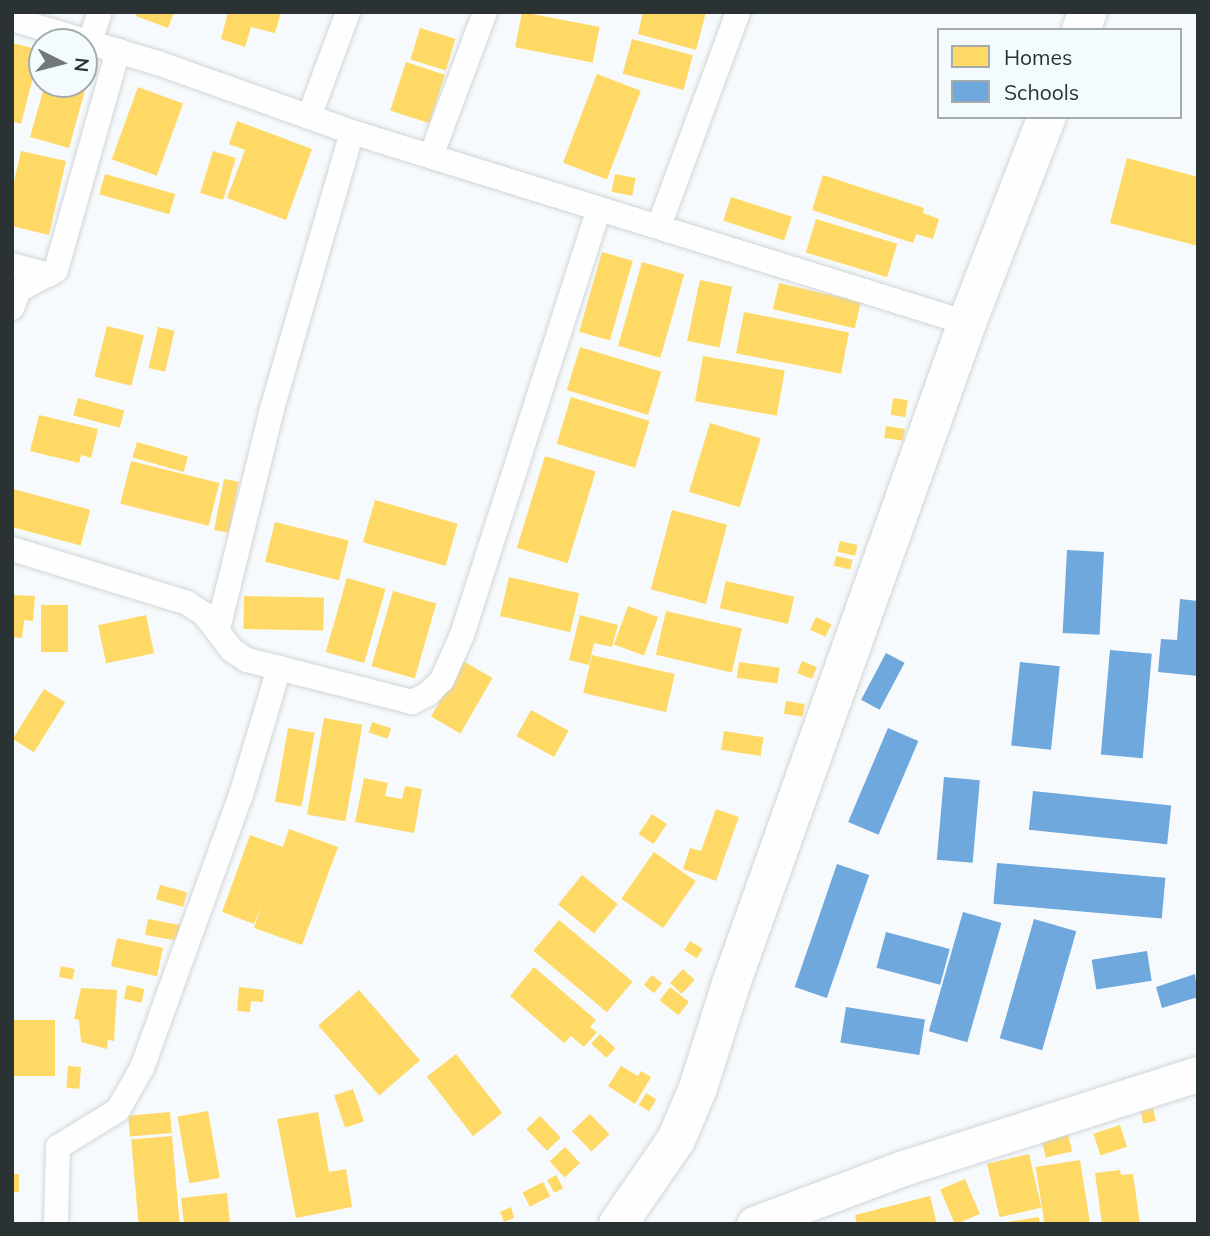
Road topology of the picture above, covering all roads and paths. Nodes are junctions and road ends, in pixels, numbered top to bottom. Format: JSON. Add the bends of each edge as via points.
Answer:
{"nodes":[{"id":1,"x":348,"y":12,"type":"edge"},
{"id":2,"x":485,"y":12,"type":"edge"},
{"id":3,"x":738,"y":12,"type":"edge"},
{"id":4,"x":12,"y":19,"type":"edge"},
{"id":5,"x":43,"y":28,"type":"edge"},
{"id":6,"x":98,"y":45,"type":"edge"},
{"id":7,"x":118,"y":51,"type":"junction"},
{"id":8,"x":309,"y":117,"type":"junction"},
{"id":9,"x":1046,"y":119,"type":"edge"},
{"id":10,"x":352,"y":132,"type":"junction"},
{"id":11,"x":431,"y":156,"type":"junction"},
{"id":12,"x":599,"y":208,"type":"junction"},
{"id":13,"x":659,"y":226,"type":"junction"},
{"id":14,"x":12,"y":265,"type":"edge"},
{"id":15,"x":49,"y":275,"type":"junction"},
{"id":16,"x":12,"y":308,"type":"edge"},
{"id":17,"x":967,"y":323,"type":"junction"},
{"id":18,"x":12,"y":549,"type":"edge"},
{"id":19,"x":218,"y":629,"type":"junction"},
{"id":20,"x":279,"y":668,"type":"junction"},
{"id":21,"x":1198,"y":1074,"type":"edge"},
{"id":22,"x":676,"y":1140,"type":"junction"},
{"id":23,"x":56,"y":1224,"type":"edge"},
{"id":24,"x":618,"y":1224,"type":"edge"},
{"id":25,"x":645,"y":1224,"type":"edge"},
{"id":26,"x":754,"y":1224,"type":"edge"}],
"edges":[{"from":1,"to":8,"type":"street"},
{"from":2,"to":11,"type":"street"},
{"from":3,"to":13,"type":"street"},
{"from":4,"to":5,"type":"street"},
{"from":6,"to":7,"type":"street"},
{"from":7,"to":8,"type":"street"},
{"from":7,"to":15,"type":"street","via":[[78,181],[63,251]]},
{"from":8,"to":10,"type":"street"},
{"from":9,"to":17,"type":"main road"},
{"from":10,"to":11,"type":"street"},
{"from":10,"to":19,"type":"street","via":[[272,409]]},
{"from":11,"to":12,"type":"street"},
{"from":12,"to":13,"type":"street"},
{"from":12,"to":20,"type":"street","via":[[462,635],[442,680],[412,702]]},
{"from":13,"to":17,"type":"street"},
{"from":14,"to":15,"type":"street"},
{"from":15,"to":16,"type":"street","via":[[19,290]]},
{"from":17,"to":22,"type":"main road"},
{"from":18,"to":19,"type":"street","via":[[187,603]]},
{"from":19,"to":20,"type":"street","via":[[232,650],[247,660]]},
{"from":20,"to":23,"type":"street","via":[[241,795],[142,1068],[118,1110],[58,1147]]},
{"from":21,"to":26,"type":"street","via":[[904,1168]]},
{"from":22,"to":24,"type":"main road"},
{"from":22,"to":25,"type":"main road","via":[[670,1171]]}]}
